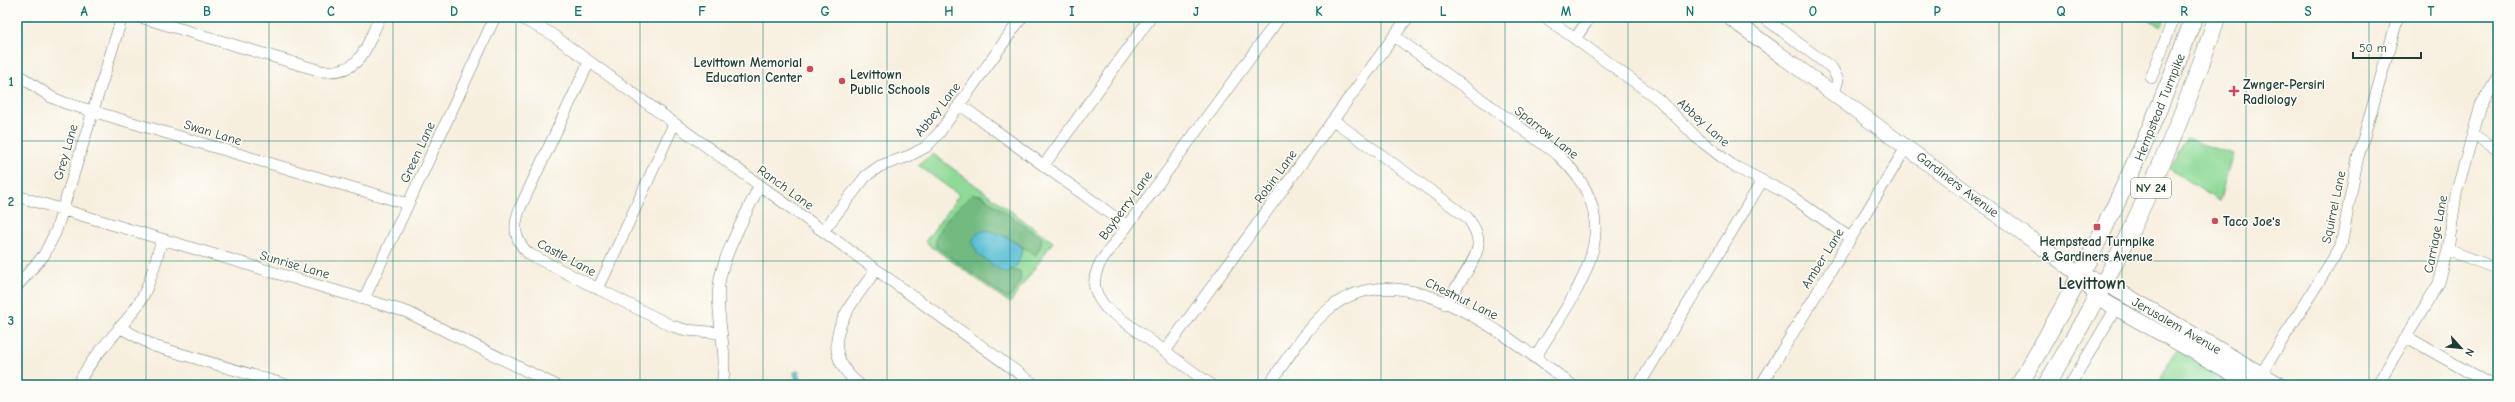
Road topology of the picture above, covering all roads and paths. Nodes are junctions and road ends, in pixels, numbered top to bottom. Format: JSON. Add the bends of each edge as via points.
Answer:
{"nodes":[{"id":1,"x":122,"y":17,"type":"edge"},
{"id":2,"x":140,"y":17,"type":"edge"},
{"id":3,"x":380,"y":17,"type":"edge"},
{"id":4,"x":495,"y":17,"type":"edge"},
{"id":5,"x":519,"y":17,"type":"edge"},
{"id":6,"x":1022,"y":17,"type":"edge"},
{"id":7,"x":1151,"y":17,"type":"edge"},
{"id":8,"x":1280,"y":17,"type":"edge"},
{"id":9,"x":1408,"y":17,"type":"edge"},
{"id":10,"x":1545,"y":17,"type":"edge"},
{"id":11,"x":1590,"y":17,"type":"edge"},
{"id":12,"x":1729,"y":17,"type":"edge"},
{"id":13,"x":1763,"y":17,"type":"edge"},
{"id":14,"x":2174,"y":17,"type":"edge"},
{"id":15,"x":2194,"y":17,"type":"edge"},
{"id":16,"x":2217,"y":17,"type":"edge"},
{"id":17,"x":2398,"y":17,"type":"edge"},
{"id":18,"x":1394,"y":36,"type":"junction"},
{"id":19,"x":1575,"y":38,"type":"junction"},
{"id":20,"x":589,"y":62,"type":"junction"},
{"id":21,"x":17,"y":74,"type":"edge"},
{"id":22,"x":2151,"y":78,"type":"dead end"},
{"id":23,"x":2498,"y":78,"type":"edge"},
{"id":24,"x":1834,"y":93,"type":"junction"},
{"id":25,"x":959,"y":104,"type":"junction"},
{"id":26,"x":92,"y":111,"type":"junction"},
{"id":27,"x":1333,"y":120,"type":"junction"},
{"id":28,"x":674,"y":124,"type":"junction"},
{"id":29,"x":2473,"y":134,"type":"junction"},
{"id":30,"x":1907,"y":146,"type":"junction"},
{"id":31,"x":2498,"y":150,"type":"edge"},
{"id":32,"x":1044,"y":165,"type":"junction"},
{"id":33,"x":1762,"y":181,"type":"junction"},
{"id":34,"x":760,"y":186,"type":"junction"},
{"id":35,"x":17,"y":196,"type":"edge"},
{"id":36,"x":408,"y":204,"type":"junction"},
{"id":37,"x":63,"y":210,"type":"junction"},
{"id":38,"x":1127,"y":226,"type":"junction"},
{"id":39,"x":823,"y":231,"type":"junction"},
{"id":40,"x":1850,"y":238,"type":"junction"},
{"id":41,"x":162,"y":240,"type":"junction"},
{"id":42,"x":2448,"y":250,"type":"junction"},
{"id":43,"x":2498,"y":269,"type":"edge"},
{"id":44,"x":876,"y":270,"type":"junction"},
{"id":45,"x":2081,"y":276,"type":"junction"},
{"id":46,"x":17,"y":286,"type":"edge"},
{"id":47,"x":598,"y":289,"type":"junction"},
{"id":48,"x":2101,"y":290,"type":"junction"},
{"id":49,"x":364,"y":299,"type":"junction"},
{"id":50,"x":1445,"y":304,"type":"junction"},
{"id":51,"x":2116,"y":308,"type":"junction"},
{"id":52,"x":119,"y":327,"type":"junction"},
{"id":53,"x":721,"y":333,"type":"junction"},
{"id":54,"x":2407,"y":337,"type":"junction"},
{"id":55,"x":1165,"y":351,"type":"junction"},
{"id":56,"x":1535,"y":358,"type":"junction"},
{"id":57,"x":2256,"y":381,"type":"edge"},
{"id":58,"x":78,"y":385,"type":"edge"},
{"id":59,"x":286,"y":385,"type":"edge"},
{"id":60,"x":555,"y":385,"type":"edge"},
{"id":61,"x":722,"y":385,"type":"edge"},
{"id":62,"x":860,"y":385,"type":"edge"},
{"id":63,"x":1035,"y":385,"type":"edge"},
{"id":64,"x":1211,"y":385,"type":"edge"},
{"id":65,"x":1269,"y":385,"type":"edge"},
{"id":66,"x":1572,"y":385,"type":"edge"},
{"id":67,"x":1639,"y":385,"type":"edge"},
{"id":68,"x":1761,"y":385,"type":"edge"},
{"id":69,"x":2019,"y":385,"type":"edge"},
{"id":70,"x":2046,"y":385,"type":"edge"},
{"id":71,"x":2070,"y":385,"type":"edge"},
{"id":72,"x":2280,"y":385,"type":"edge"},
{"id":73,"x":2377,"y":385,"type":"edge"},
{"id":74,"x":2491,"y":385,"type":"edge"}],
"edges":[{"from":1,"to":26,"type":"street","name":"Grey Lane"},
{"from":2,"to":3,"type":"street","via":[[321,71],[336,72],[350,68],[360,58]]},
{"from":4,"to":36,"type":"street","name":"Green Lane"},
{"from":5,"to":20,"type":"street","name":"Ranch Lane","via":[[550,33]]},
{"from":6,"to":25,"type":"street","name":"Abbey Lane"},
{"from":7,"to":32,"type":"street"},
{"from":8,"to":38,"type":"street","name":"Bayberry Lane"},
{"from":9,"to":18,"type":"street","name":"Robin Lane"},
{"from":10,"to":19,"type":"street","name":"Abbey Lane"},
{"from":11,"to":19,"type":"street"},
{"from":12,"to":24,"type":"main road","name":"Gardiners Avenue"},
{"from":13,"to":24,"type":"street","via":[[1832,68],[1838,80]]},
{"from":14,"to":22,"type":"street","name":"Hempstead Turnpike"},
{"from":15,"to":45,"type":"main road","name":"Hempstead Turnpike","number":"NY 24","via":[[2149,134],[2110,221]]},
{"from":16,"to":48,"type":"main road","name":"Hempstead Turnpike","number":"NY 24","via":[[2199,72],[2171,140]]},
{"from":17,"to":57,"type":"street","name":"Squirrel Lane","via":[[2357,161],[2341,246]]},
{"from":18,"to":27,"type":"street","name":"Robin Lane"},
{"from":18,"to":56,"type":"street","name":"Sparrow Lane","via":[[1558,155],[1577,175],[1588,194],[1595,224],[1591,261]]},
{"from":19,"to":33,"type":"street","name":"Abbey Lane","via":[[1658,99],[1696,137],[1732,165]]},
{"from":20,"to":28,"type":"street","name":"Ranch Lane"},
{"from":20,"to":47,"type":"street","name":"Castle Lane","via":[[520,208],[515,228],[518,241],[529,254]]},
{"from":21,"to":26,"type":"street","name":"Swan Lane","via":[[51,97]]},
{"from":23,"to":29,"type":"street","name":"Carriage Lane","via":[[2482,105]]},
{"from":24,"to":30,"type":"main road","name":"Gardiners Avenue"},
{"from":25,"to":32,"type":"street"},
{"from":25,"to":39,"type":"street","name":"Abbey Lane","via":[[926,147],[880,166],[866,176]]},
{"from":26,"to":36,"type":"street","name":"Swan Lane"},
{"from":26,"to":37,"type":"street","name":"Grey Lane"},
{"from":27,"to":50,"type":"street","via":[[1466,217],[1472,225],[1477,234],[1476,253]]},
{"from":27,"to":55,"type":"street","name":"Robin Lane"},
{"from":28,"to":34,"type":"street","name":"Ranch Lane"},
{"from":28,"to":47,"type":"street"},
{"from":29,"to":31,"type":"street"},
{"from":29,"to":42,"type":"street","name":"Carriage Lane","via":[[2456,194]]},
{"from":30,"to":40,"type":"street","name":"Amber Lane"},
{"from":30,"to":45,"type":"main road","name":"Gardiners Avenue"},
{"from":32,"to":38,"type":"street"},
{"from":33,"to":40,"type":"street","name":"Abbey Lane","via":[[1788,194]]},
{"from":33,"to":67,"type":"street"},
{"from":34,"to":39,"type":"street","name":"Ranch Lane"},
{"from":34,"to":53,"type":"street","via":[[722,269],[718,295]]},
{"from":35,"to":37,"type":"street","name":"Sunrise Lane"},
{"from":36,"to":49,"type":"street","name":"Green Lane"},
{"from":37,"to":41,"type":"street","name":"Sunrise Lane"},
{"from":37,"to":46,"type":"street","name":"Grey Lane","via":[[44,255]]},
{"from":38,"to":55,"type":"street","name":"Bayberry Lane","via":[[1100,263],[1093,287],[1106,308]]},
{"from":39,"to":44,"type":"street","name":"Ranch Lane"},
{"from":40,"to":68,"type":"street","name":"Amber Lane"},
{"from":41,"to":49,"type":"street","name":"Sunrise Lane"},
{"from":41,"to":52,"type":"street","via":[[146,289],[137,306]]},
{"from":42,"to":43,"type":"street"},
{"from":42,"to":54,"type":"street","name":"Carriage Lane","via":[[2439,284]]},
{"from":44,"to":62,"type":"street","via":[[843,316],[836,336],[837,352],[843,368]]},
{"from":44,"to":63,"type":"street","name":"Ranch Lane"},
{"from":45,"to":48,"type":"main road","name":"Jerusalem Avenue"},
{"from":45,"to":69,"type":"main road","name":"Hempstead Turnpike","number":"NY 24"},
{"from":47,"to":53,"type":"street","name":"Castle Lane","via":[[672,326]]},
{"from":48,"to":51,"type":"main road","name":"Jerusalem Avenue"},
{"from":48,"to":57,"type":"main road","name":"Jerusalem Avenue"},
{"from":48,"to":70,"type":"main road","name":"Hempstead Turnpike","number":"NY 24"},
{"from":49,"to":60,"type":"street","name":"Sunrise Lane","via":[[430,322]]},
{"from":50,"to":56,"type":"street","name":"Chestnut Lane","via":[[1494,328]]},
{"from":50,"to":65,"type":"street","name":"Chestnut Lane","via":[[1424,293],[1394,288],[1365,291],[1342,300],[1309,329]]},
{"from":51,"to":57,"type":"main road","name":"Jerusalem Avenue"},
{"from":51,"to":71,"type":"street"},
{"from":52,"to":58,"type":"street","via":[[87,366]]},
{"from":52,"to":59,"type":"street","via":[[154,346]]},
{"from":53,"to":61,"type":"street","via":[[724,356]]},
{"from":54,"to":73,"type":"street","name":"Carriage Lane"},
{"from":54,"to":74,"type":"street"},
{"from":55,"to":64,"type":"street","name":"Bayberry Lane"},
{"from":56,"to":66,"type":"street","name":"Chestnut Lane"},
{"from":57,"to":72,"type":"main road","name":"Jerusalem Avenue"}]}
